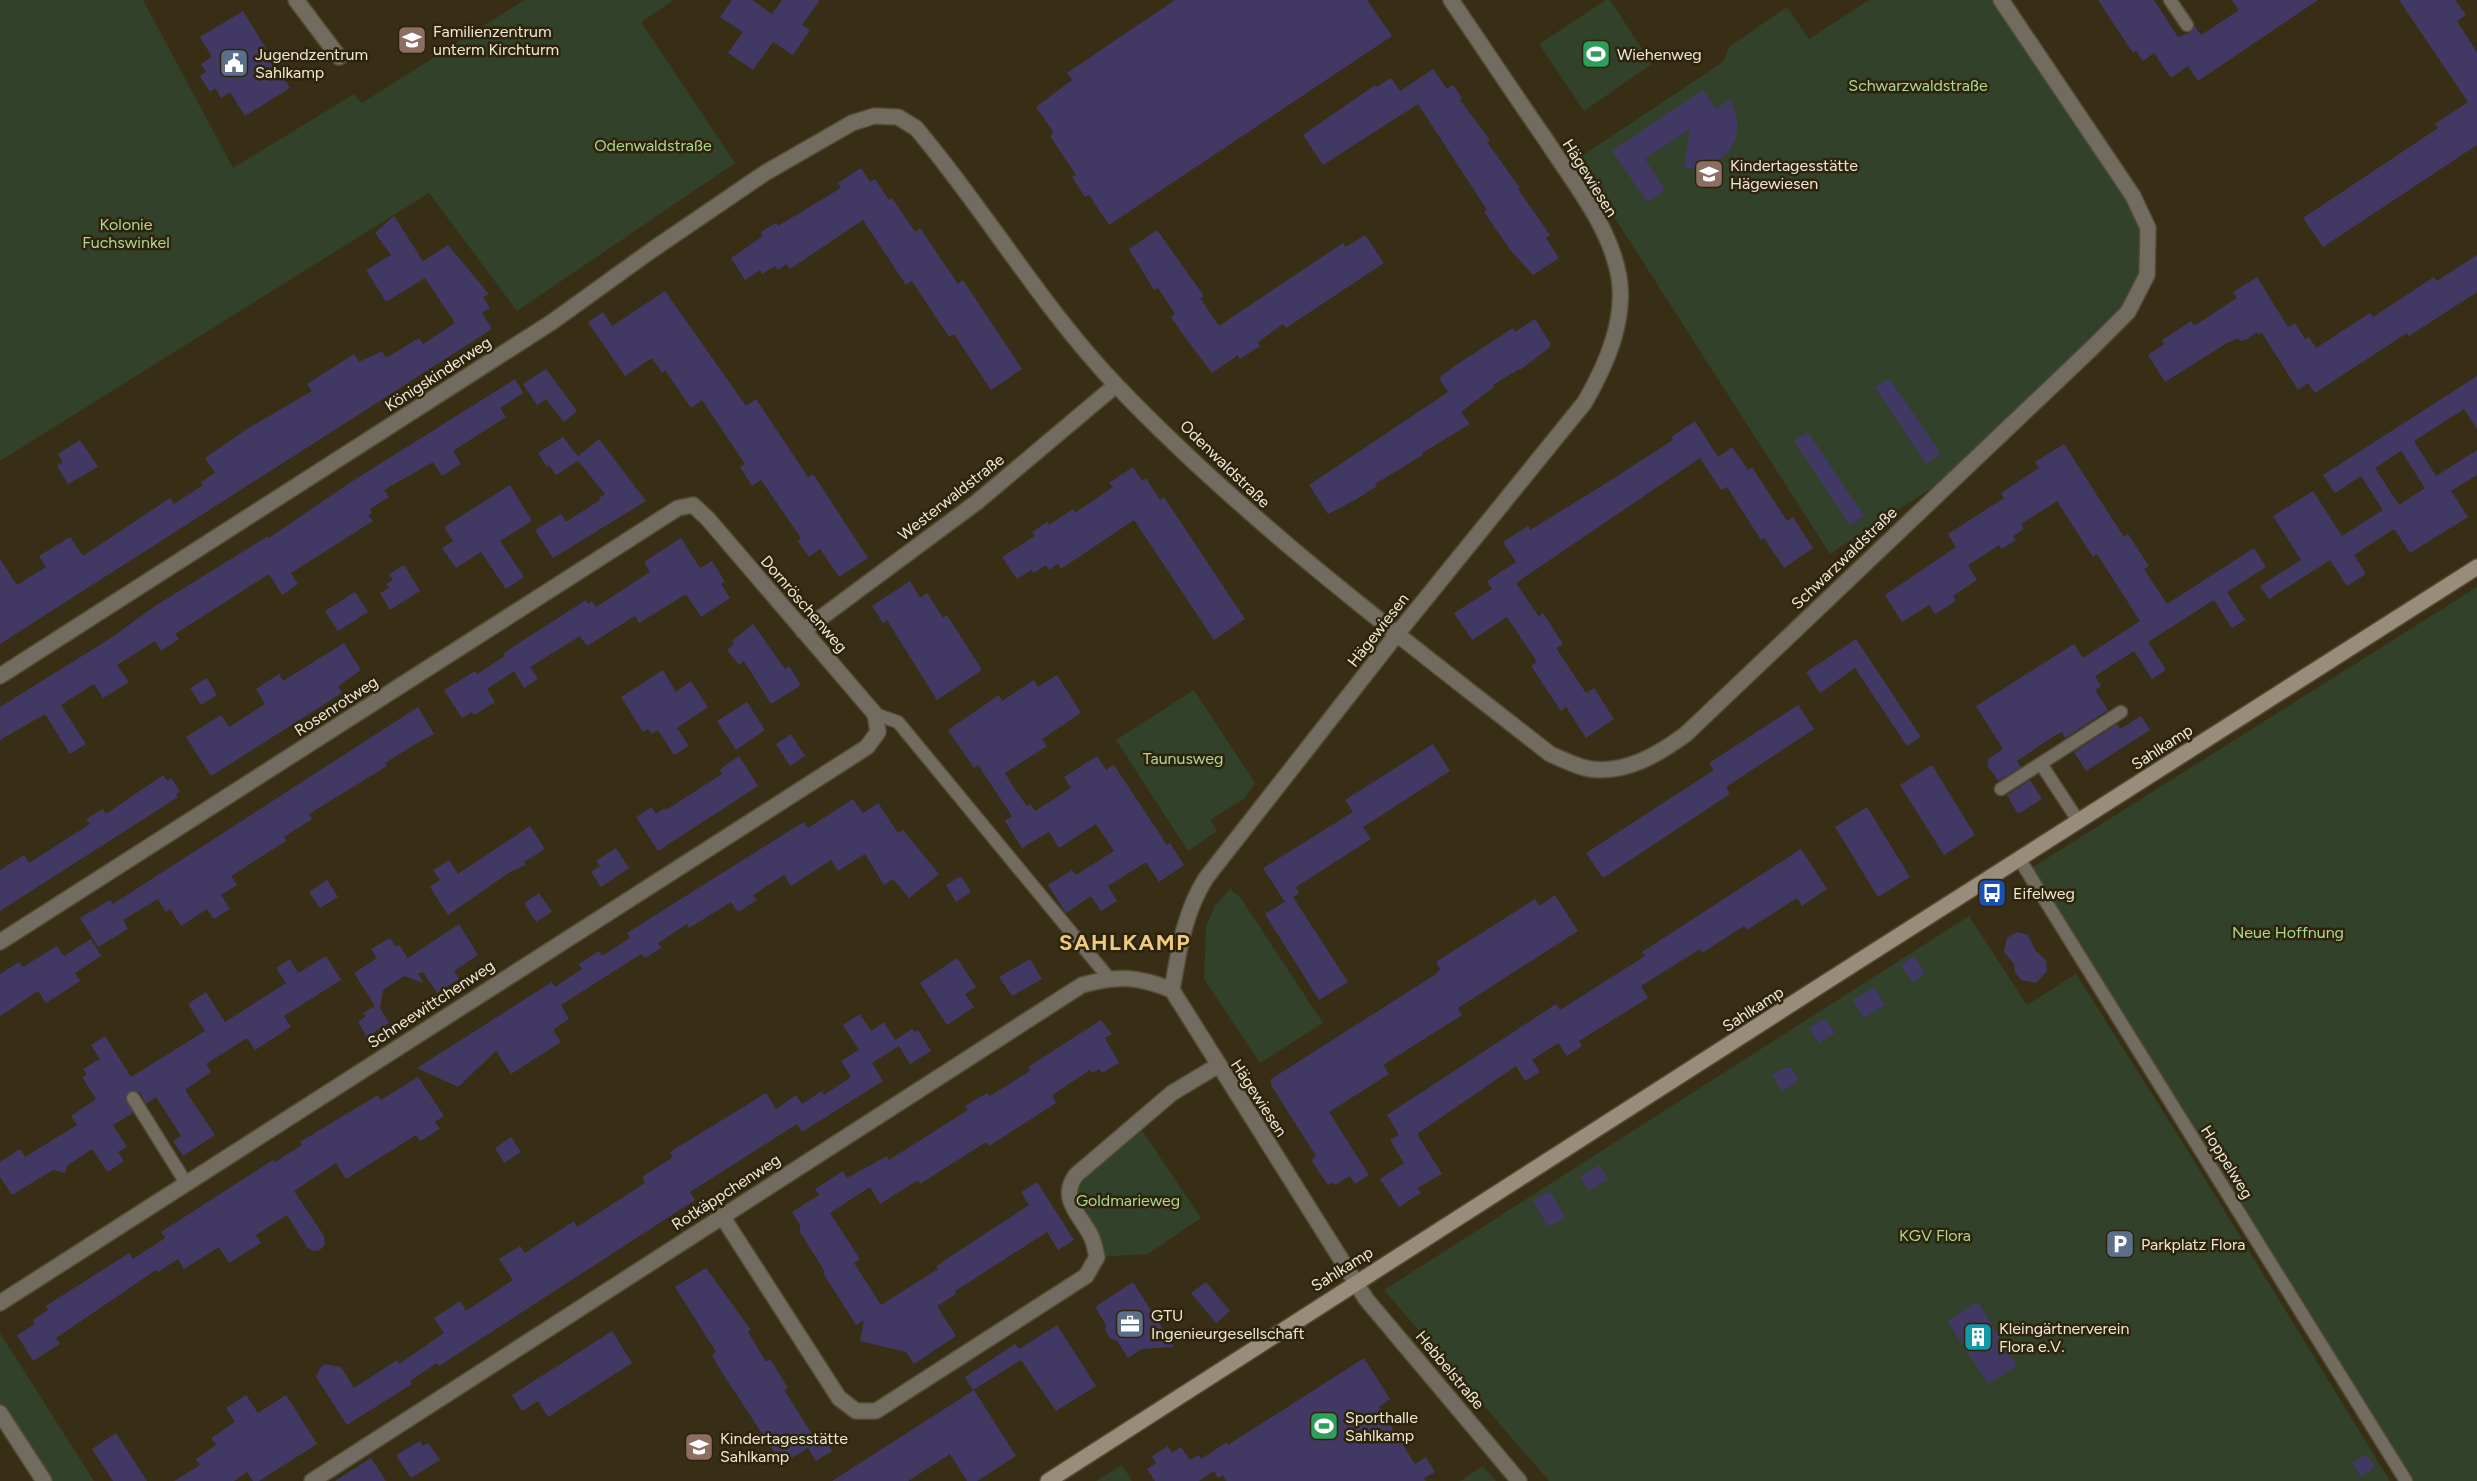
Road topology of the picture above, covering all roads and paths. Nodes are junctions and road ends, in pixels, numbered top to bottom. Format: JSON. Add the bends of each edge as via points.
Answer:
{"nodes":[{"id":1,"x":296,"y":0,"type":"edge"},
{"id":2,"x":1451,"y":0,"type":"edge"},
{"id":3,"x":2001,"y":0,"type":"edge"},
{"id":4,"x":2170,"y":0,"type":"edge"},
{"id":5,"x":2187,"y":25,"type":"dead end"},
{"id":6,"x":339,"y":57,"type":"dead end"},
{"id":7,"x":898,"y":117,"type":"joint"},
{"id":8,"x":1116,"y":384,"type":"junction"},
{"id":9,"x":693,"y":505,"type":"joint"},
{"id":10,"x":2477,"y":567,"type":"edge"},
{"id":11,"x":803,"y":631,"type":"junction"},
{"id":12,"x":1397,"y":634,"type":"junction"},
{"id":13,"x":0,"y":676,"type":"edge"},
{"id":14,"x":2121,"y":712,"type":"dead end"},
{"id":15,"x":875,"y":714,"type":"junction"},
{"id":16,"x":2042,"y":764,"type":"junction"},
{"id":17,"x":1590,"y":769,"type":"joint"},
{"id":18,"x":2001,"y":789,"type":"dead end"},
{"id":19,"x":2079,"y":822,"type":"junction"},
{"id":20,"x":2020,"y":860,"type":"junction"},
{"id":21,"x":0,"y":942,"type":"edge"},
{"id":22,"x":1108,"y":977,"type":"junction"},
{"id":23,"x":1172,"y":990,"type":"junction"},
{"id":24,"x":1217,"y":1066,"type":"junction"},
{"id":25,"x":133,"y":1098,"type":"dead end"},
{"id":26,"x":186,"y":1183,"type":"junction"},
{"id":27,"x":722,"y":1216,"type":"junction"},
{"id":28,"x":1355,"y":1282,"type":"junction"},
{"id":29,"x":0,"y":1303,"type":"edge"},
{"id":30,"x":0,"y":1413,"type":"edge"},
{"id":31,"x":44,"y":1481,"type":"edge"},
{"id":32,"x":312,"y":1481,"type":"edge"},
{"id":33,"x":1048,"y":1481,"type":"edge"},
{"id":34,"x":1519,"y":1481,"type":"edge"},
{"id":35,"x":2406,"y":1481,"type":"edge"}],
"edges":[{"from":1,"to":6,"type":"street"},
{"from":2,"to":12,"type":"street","name":"Hägewiesen","via":[[1594,213],[1619,277],[1619,303],[1604,369],[1585,402]]},
{"from":3,"to":17,"type":"street","name":"Schwarzwaldstraße","via":[[2133,196],[2148,228],[2147,275],[2128,312],[1686,734],[1655,757],[1616,768]]},
{"from":4,"to":5,"type":"lane"},
{"from":7,"to":8,"type":"street","name":"Odenwaldstraße","via":[[916,128],[929,143],[1043,298]]},
{"from":7,"to":13,"type":"street","name":"Königskinderweg","via":[[874,116],[852,123],[765,173],[552,322]]},
{"from":8,"to":11,"type":"street","name":"Westerwaldstraße","via":[[977,502]]},
{"from":8,"to":12,"type":"street","name":"Odenwaldstraße","via":[[1276,537]]},
{"from":9,"to":11,"type":"street","name":"Dornröschenweg"},
{"from":9,"to":21,"type":"street","name":"Rosenrotweg","via":[[678,508]]},
{"from":10,"to":19,"type":"street","name":"Sahlkamp"},
{"from":11,"to":15,"type":"street","name":"Dornröschenweg"},
{"from":12,"to":17,"type":"street","name":"Odenwaldstraße","via":[[1550,754]]},
{"from":12,"to":23,"type":"street","name":"Hägewiesen","via":[[1192,900]]},
{"from":14,"to":16,"type":"lane"},
{"from":15,"to":22,"type":"lane","via":[[898,722]]},
{"from":15,"to":26,"type":"street","name":"Schneewittchenweg","via":[[878,732],[867,747]]},
{"from":16,"to":18,"type":"lane"},
{"from":16,"to":19,"type":"lane"},
{"from":19,"to":20,"type":"street","name":"Sahlkamp"},
{"from":20,"to":28,"type":"street","name":"Sahlkamp"},
{"from":20,"to":35,"type":"lane","name":"Hoppelweg"},
{"from":22,"to":23,"type":"street","name":"Rotkäppchenweg","via":[[1141,978]]},
{"from":22,"to":27,"type":"street","name":"Rotkäppchenweg","via":[[1082,985]]},
{"from":23,"to":24,"type":"street","name":"Hägewiesen"},
{"from":24,"to":27,"type":"street","via":[[1172,1093],[1070,1184],[1068,1200],[1092,1237],[1097,1257],[1086,1276],[876,1410],[856,1411],[839,1398]]},
{"from":24,"to":28,"type":"street","name":"Hägewiesen"},
{"from":25,"to":26,"type":"lane"},
{"from":26,"to":29,"type":"street","name":"Schneewittchenweg"},
{"from":27,"to":32,"type":"street","name":"Rotkäppchenweg"},
{"from":28,"to":33,"type":"street","name":"Sahlkamp"},
{"from":28,"to":34,"type":"street","name":"Hebbelstraße"},
{"from":30,"to":31,"type":"street"}]}
